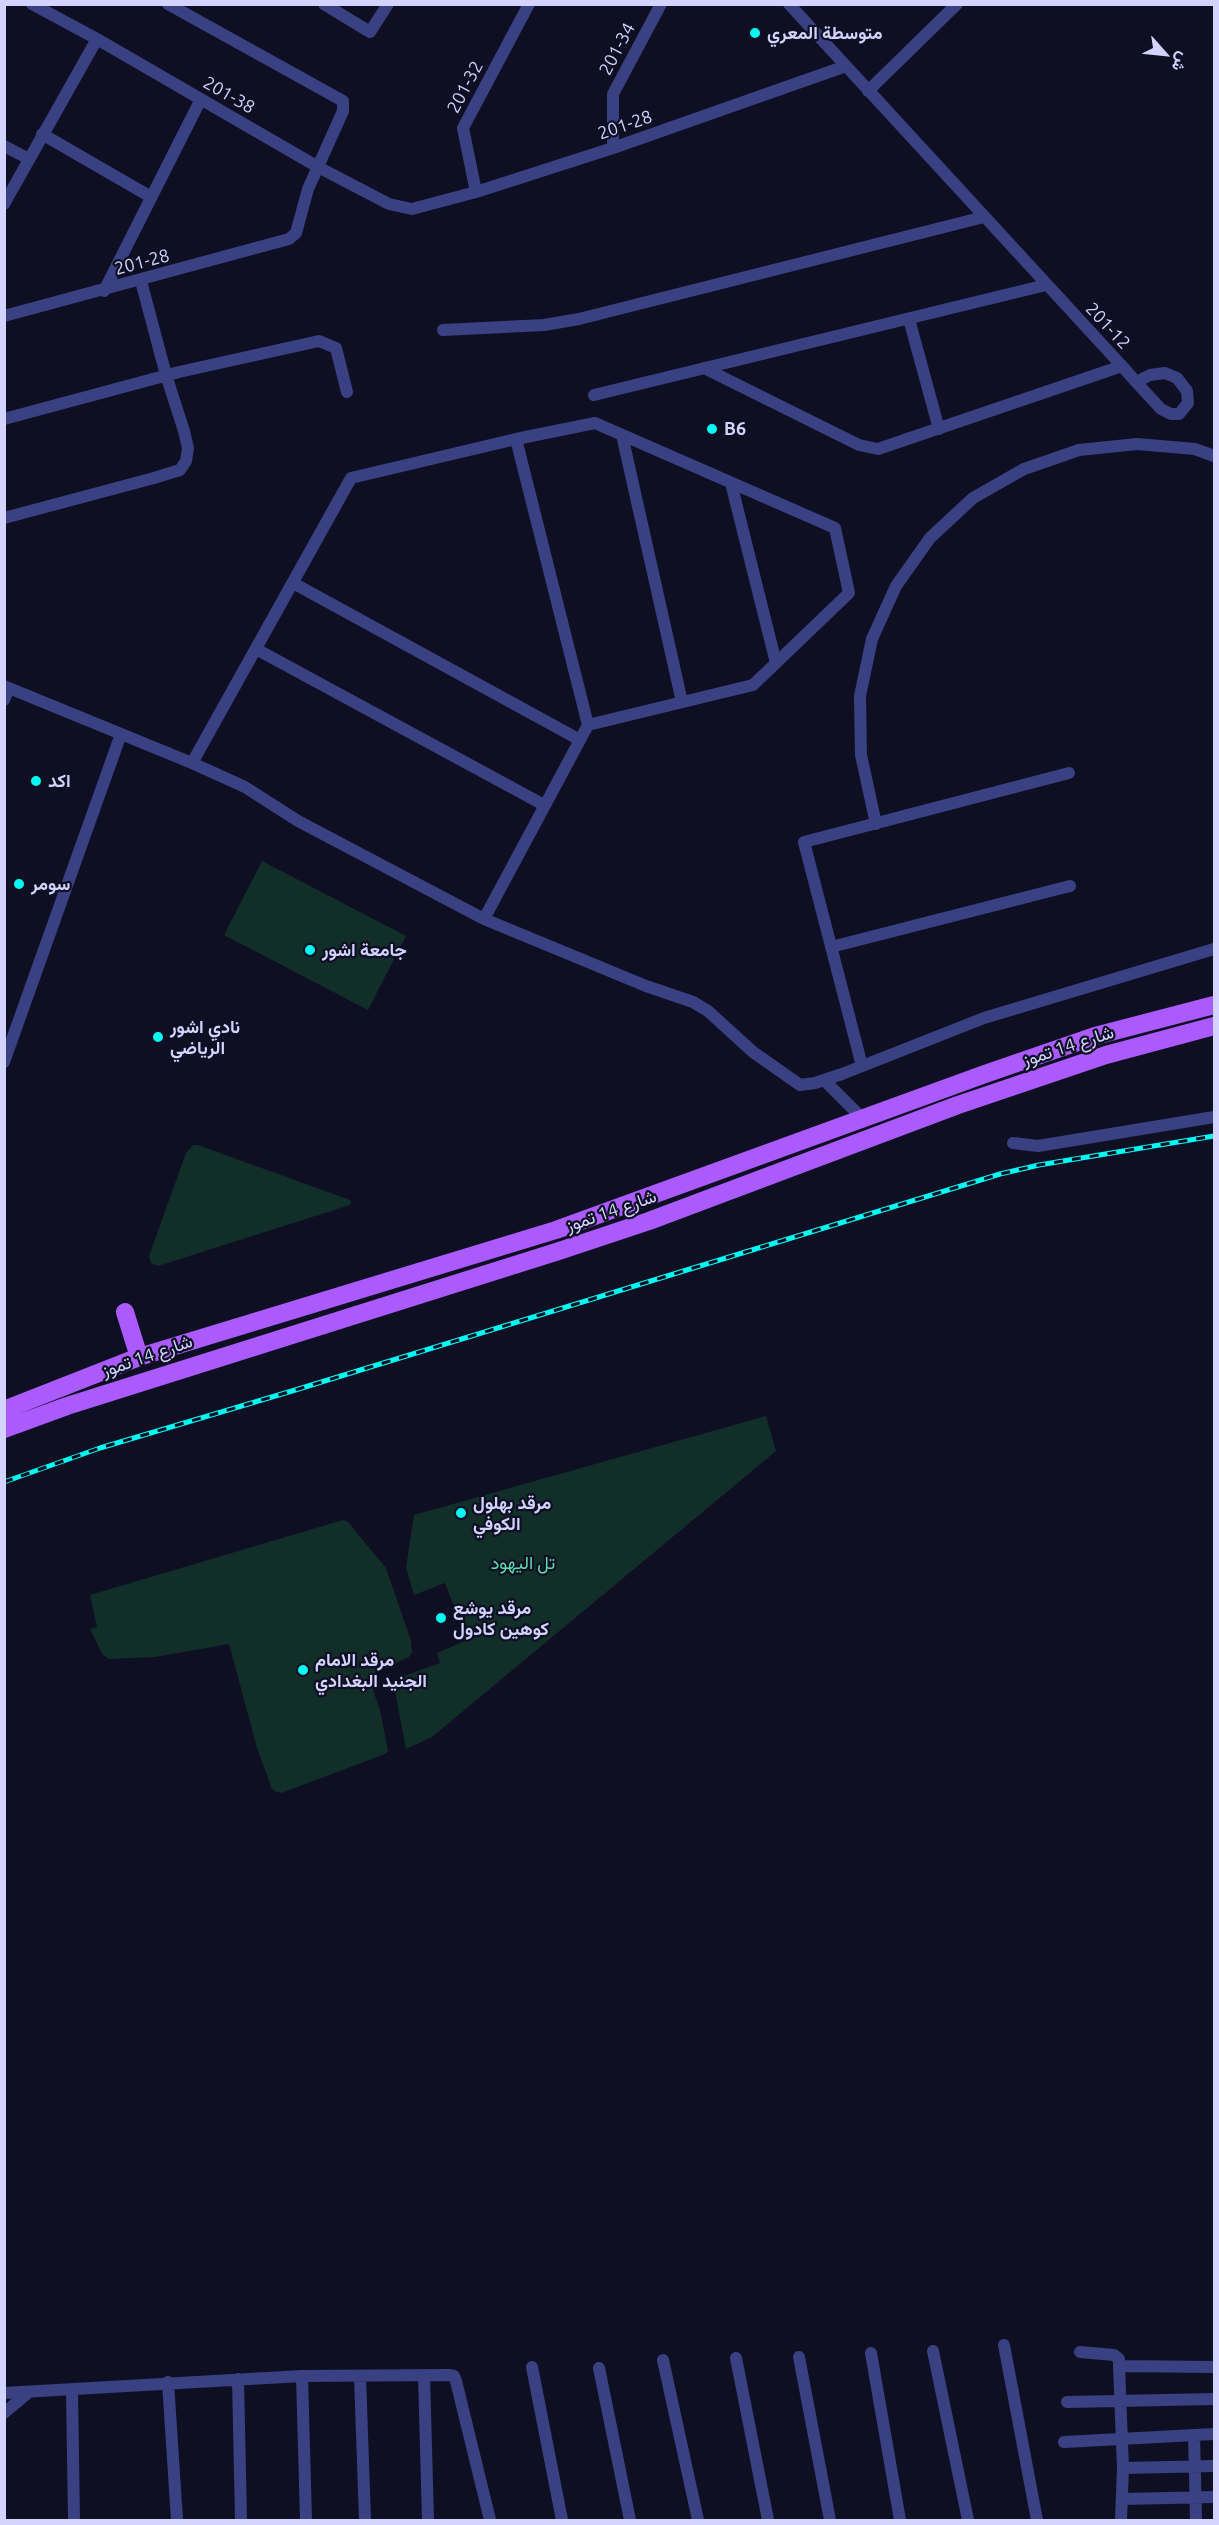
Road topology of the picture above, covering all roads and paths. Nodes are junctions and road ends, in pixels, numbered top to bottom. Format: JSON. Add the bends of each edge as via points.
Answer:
{"nodes":[{"id":1,"x":32,"y":4,"type":"edge"},
{"id":2,"x":168,"y":4,"type":"edge"},
{"id":3,"x":324,"y":4,"type":"edge"},
{"id":4,"x":388,"y":4,"type":"edge"},
{"id":5,"x":529,"y":4,"type":"edge"},
{"id":6,"x":661,"y":4,"type":"edge"},
{"id":7,"x":789,"y":4,"type":"edge"},
{"id":8,"x":956,"y":5,"type":"edge"},
{"id":9,"x":97,"y":39,"type":"junction"},
{"id":10,"x":846,"y":66,"type":"junction"},
{"id":11,"x":868,"y":91,"type":"junction"},
{"id":12,"x":201,"y":99,"type":"junction"},
{"id":13,"x":42,"y":134,"type":"junction"},
{"id":14,"x":4,"y":146,"type":"edge"},
{"id":15,"x":613,"y":148,"type":"junction"},
{"id":16,"x":29,"y":159,"type":"junction"},
{"id":17,"x":318,"y":167,"type":"junction"},
{"id":18,"x":476,"y":192,"type":"junction"},
{"id":19,"x":151,"y":197,"type":"junction"},
{"id":20,"x":4,"y":204,"type":"edge"},
{"id":21,"x":412,"y":209,"type":"joint"},
{"id":22,"x":984,"y":217,"type":"junction"},
{"id":23,"x":141,"y":281,"type":"junction"},
{"id":24,"x":1046,"y":285,"type":"junction"},
{"id":25,"x":104,"y":291,"type":"junction"},
{"id":26,"x":4,"y":316,"type":"edge"},
{"id":27,"x":909,"y":319,"type":"junction"},
{"id":28,"x":442,"y":330,"type":"dead end"},
{"id":29,"x":1122,"y":366,"type":"junction"},
{"id":30,"x":704,"y":368,"type":"junction"},
{"id":31,"x":166,"y":375,"type":"junction"},
{"id":32,"x":1136,"y":382,"type":"dead end"},
{"id":33,"x":347,"y":392,"type":"dead end"},
{"id":34,"x":594,"y":395,"type":"dead end"},
{"id":35,"x":4,"y":419,"type":"edge"},
{"id":36,"x":939,"y":429,"type":"junction"},
{"id":37,"x":622,"y":435,"type":"junction"},
{"id":38,"x":516,"y":439,"type":"junction"},
{"id":39,"x":1215,"y":456,"type":"edge"},
{"id":40,"x":731,"y":483,"type":"junction"},
{"id":41,"x":4,"y":518,"type":"edge"},
{"id":42,"x":292,"y":583,"type":"junction"},
{"id":43,"x":256,"y":649,"type":"junction"},
{"id":44,"x":776,"y":663,"type":"junction"},
{"id":45,"x":6,"y":691,"type":"edge"},
{"id":46,"x":682,"y":702,"type":"junction"},
{"id":47,"x":588,"y":725,"type":"junction"},
{"id":48,"x":121,"y":734,"type":"junction"},
{"id":49,"x":580,"y":740,"type":"junction"},
{"id":50,"x":192,"y":763,"type":"junction"},
{"id":51,"x":1069,"y":773,"type":"dead end"},
{"id":52,"x":544,"y":805,"type":"junction"},
{"id":53,"x":876,"y":824,"type":"junction"},
{"id":54,"x":1070,"y":886,"type":"dead end"},
{"id":55,"x":484,"y":919,"type":"junction"},
{"id":56,"x":831,"y":947,"type":"junction"},
{"id":57,"x":1215,"y":949,"type":"edge"},
{"id":58,"x":1215,"y":1005,"type":"edge"},
{"id":59,"x":1215,"y":1026,"type":"edge"},
{"id":60,"x":4,"y":1062,"type":"edge"},
{"id":61,"x":862,"y":1066,"type":"junction"},
{"id":62,"x":824,"y":1080,"type":"junction"},
{"id":63,"x":1215,"y":1117,"type":"edge"},
{"id":64,"x":862,"y":1118,"type":"junction"},
{"id":65,"x":1013,"y":1143,"type":"dead end"},
{"id":66,"x":125,"y":1312,"type":"dead end"},
{"id":67,"x":139,"y":1357,"type":"junction"},
{"id":68,"x":4,"y":1410,"type":"edge"},
{"id":69,"x":4,"y":1429,"type":"edge"},
{"id":70,"x":1004,"y":2345,"type":"dead end"},
{"id":71,"x":933,"y":2351,"type":"dead end"},
{"id":72,"x":1080,"y":2352,"type":"dead end"},
{"id":73,"x":871,"y":2353,"type":"dead end"},
{"id":74,"x":799,"y":2357,"type":"dead end"},
{"id":75,"x":736,"y":2358,"type":"dead end"},
{"id":76,"x":663,"y":2360,"type":"dead end"},
{"id":77,"x":1119,"y":2366,"type":"junction"},
{"id":78,"x":532,"y":2367,"type":"dead end"},
{"id":79,"x":1215,"y":2367,"type":"edge"},
{"id":80,"x":600,"y":2368,"type":"dead end"},
{"id":81,"x":424,"y":2375,"type":"junction"},
{"id":82,"x":302,"y":2376,"type":"junction"},
{"id":83,"x":360,"y":2376,"type":"junction"},
{"id":84,"x":238,"y":2379,"type":"junction"},
{"id":85,"x":168,"y":2382,"type":"junction"},
{"id":86,"x":72,"y":2390,"type":"junction"},
{"id":87,"x":4,"y":2392,"type":"edge"},
{"id":88,"x":29,"y":2392,"type":"junction"},
{"id":89,"x":1215,"y":2399,"type":"edge"},
{"id":90,"x":1119,"y":2400,"type":"junction"},
{"id":91,"x":1067,"y":2402,"type":"dead end"},
{"id":92,"x":4,"y":2413,"type":"edge"},
{"id":93,"x":1215,"y":2434,"type":"edge"},
{"id":94,"x":1194,"y":2435,"type":"junction"},
{"id":95,"x":1122,"y":2438,"type":"junction"},
{"id":96,"x":1064,"y":2442,"type":"dead end"},
{"id":97,"x":1194,"y":2466,"type":"junction"},
{"id":98,"x":1215,"y":2466,"type":"edge"},
{"id":99,"x":1123,"y":2468,"type":"junction"},
{"id":100,"x":1195,"y":2498,"type":"junction"},
{"id":101,"x":1215,"y":2498,"type":"edge"},
{"id":102,"x":1122,"y":2499,"type":"junction"},
{"id":103,"x":74,"y":2520,"type":"edge"},
{"id":104,"x":177,"y":2520,"type":"edge"},
{"id":105,"x":241,"y":2520,"type":"edge"},
{"id":106,"x":306,"y":2520,"type":"edge"},
{"id":107,"x":365,"y":2520,"type":"edge"},
{"id":108,"x":428,"y":2520,"type":"edge"},
{"id":109,"x":490,"y":2520,"type":"edge"},
{"id":110,"x":562,"y":2520,"type":"edge"},
{"id":111,"x":630,"y":2520,"type":"edge"},
{"id":112,"x":698,"y":2520,"type":"edge"},
{"id":113,"x":768,"y":2520,"type":"edge"},
{"id":114,"x":830,"y":2520,"type":"edge"},
{"id":115,"x":900,"y":2520,"type":"edge"},
{"id":116,"x":968,"y":2520,"type":"edge"},
{"id":117,"x":1037,"y":2520,"type":"edge"},
{"id":118,"x":1121,"y":2520,"type":"edge"},
{"id":119,"x":1197,"y":2520,"type":"edge"}],
"edges":[{"from":1,"to":9,"type":"street","name":"201-38"},
{"from":2,"to":17,"type":"street","via":[[340,98],[343,111]]},
{"from":3,"to":4,"type":"street","via":[[370,32]]},
{"from":5,"to":18,"type":"street","name":"201-32","via":[[463,128]]},
{"from":6,"to":15,"type":"street","name":"201-34","via":[[613,94]]},
{"from":7,"to":10,"type":"street","name":"201-12"},
{"from":8,"to":11,"type":"street"},
{"from":9,"to":12,"type":"street","name":"201-38"},
{"from":9,"to":13,"type":"street"},
{"from":10,"to":11,"type":"street","name":"201-12"},
{"from":10,"to":15,"type":"street","name":"201-28"},
{"from":11,"to":22,"type":"street","name":"201-12"},
{"from":12,"to":17,"type":"street","name":"201-38"},
{"from":12,"to":19,"type":"street"},
{"from":13,"to":16,"type":"street"},
{"from":13,"to":19,"type":"street"},
{"from":14,"to":16,"type":"street"},
{"from":15,"to":18,"type":"street","name":"201-28"},
{"from":16,"to":20,"type":"street"},
{"from":17,"to":21,"type":"street","name":"201-38","via":[[389,204]]},
{"from":17,"to":23,"type":"street","name":"201-28","via":[[296,232],[289,240]]},
{"from":18,"to":21,"type":"street","name":"201-28"},
{"from":19,"to":25,"type":"street"},
{"from":22,"to":24,"type":"street","name":"201-12"},
{"from":22,"to":28,"type":"street","via":[[579,319],[544,325]]},
{"from":23,"to":25,"type":"street","name":"201-28"},
{"from":23,"to":31,"type":"street"},
{"from":24,"to":27,"type":"street"},
{"from":24,"to":29,"type":"street","name":"201-12"},
{"from":25,"to":26,"type":"street","name":"201-28"},
{"from":27,"to":30,"type":"street"},
{"from":27,"to":36,"type":"street"},
{"from":29,"to":32,"type":"street"},
{"from":29,"to":36,"type":"street","name":"201-12"},
{"from":30,"to":34,"type":"street"},
{"from":30,"to":36,"type":"street","name":"201-12","via":[[869,448],[886,447]]},
{"from":31,"to":33,"type":"street","via":[[319,341],[336,348]]},
{"from":31,"to":35,"type":"street"},
{"from":31,"to":41,"type":"street","via":[[188,448],[180,470]]},
{"from":37,"to":38,"type":"street","via":[[595,423]]},
{"from":37,"to":40,"type":"street"},
{"from":37,"to":46,"type":"street"},
{"from":38,"to":42,"type":"street","via":[[351,478]]},
{"from":38,"to":47,"type":"street"},
{"from":39,"to":53,"type":"street","via":[[1137,444],[1079,450],[1024,469],[973,498],[930,538],[896,586],[872,639],[860,696],[861,755]]},
{"from":40,"to":44,"type":"street"},
{"from":40,"to":44,"type":"street","via":[[835,528],[849,593]]},
{"from":42,"to":43,"type":"street"},
{"from":42,"to":49,"type":"street"},
{"from":43,"to":50,"type":"street"},
{"from":43,"to":52,"type":"street"},
{"from":44,"to":46,"type":"street","via":[[753,685]]},
{"from":45,"to":48,"type":"street"},
{"from":46,"to":47,"type":"street"},
{"from":47,"to":49,"type":"street"},
{"from":48,"to":50,"type":"street"},
{"from":48,"to":60,"type":"street"},
{"from":49,"to":52,"type":"street"},
{"from":50,"to":55,"type":"street","via":[[245,787],[298,821]]},
{"from":51,"to":53,"type":"street"},
{"from":52,"to":55,"type":"street"},
{"from":53,"to":56,"type":"street","via":[[804,842]]},
{"from":54,"to":56,"type":"street"},
{"from":55,"to":62,"type":"street","via":[[646,986],[682,996],[708,1011],[753,1052],[800,1085]]},
{"from":56,"to":61,"type":"street"},
{"from":57,"to":61,"type":"street","via":[[984,1018]]},
{"from":58,"to":64,"type":"main road","name":"شارع 14 تموز","via":[[1095,1036]]},
{"from":59,"to":69,"type":"main road","name":"شارع 14 تموز","via":[[1106,1055],[958,1105],[649,1221]]},
{"from":61,"to":62,"type":"street"},
{"from":62,"to":64,"type":"street"},
{"from":63,"to":65,"type":"street","via":[[1038,1146]]},
{"from":64,"to":67,"type":"main road","name":"شارع 14 تموز","via":[[556,1230]]},
{"from":66,"to":67,"type":"main road"},
{"from":67,"to":68,"type":"main road","name":"شارع 14 تموز"},
{"from":70,"to":117,"type":"street"},
{"from":71,"to":116,"type":"street"},
{"from":72,"to":77,"type":"street","via":[[1114,2355]]},
{"from":73,"to":115,"type":"street"},
{"from":74,"to":114,"type":"street"},
{"from":75,"to":113,"type":"street"},
{"from":76,"to":112,"type":"street"},
{"from":77,"to":79,"type":"street"},
{"from":77,"to":90,"type":"street"},
{"from":78,"to":110,"type":"street"},
{"from":80,"to":111,"type":"street"},
{"from":81,"to":83,"type":"street"},
{"from":81,"to":108,"type":"street"},
{"from":81,"to":109,"type":"street","via":[[449,2375],[456,2381]]},
{"from":82,"to":83,"type":"street"},
{"from":82,"to":84,"type":"street"},
{"from":82,"to":106,"type":"street"},
{"from":83,"to":107,"type":"street"},
{"from":84,"to":85,"type":"street"},
{"from":84,"to":105,"type":"street"},
{"from":85,"to":86,"type":"street"},
{"from":85,"to":104,"type":"street"},
{"from":86,"to":88,"type":"street"},
{"from":86,"to":103,"type":"street"},
{"from":87,"to":88,"type":"street"},
{"from":88,"to":92,"type":"street"},
{"from":89,"to":90,"type":"street"},
{"from":90,"to":91,"type":"street"},
{"from":90,"to":95,"type":"street"},
{"from":93,"to":94,"type":"street"},
{"from":94,"to":95,"type":"street"},
{"from":94,"to":97,"type":"street"},
{"from":95,"to":96,"type":"street"},
{"from":95,"to":99,"type":"street"},
{"from":97,"to":98,"type":"street"},
{"from":97,"to":99,"type":"street"},
{"from":97,"to":100,"type":"street"},
{"from":99,"to":102,"type":"street"},
{"from":100,"to":101,"type":"street"},
{"from":100,"to":102,"type":"street"},
{"from":100,"to":119,"type":"street"},
{"from":102,"to":118,"type":"street"}]}
